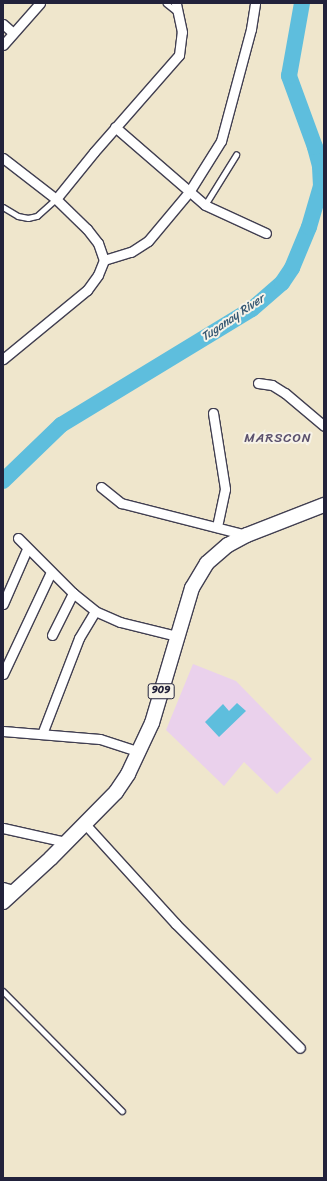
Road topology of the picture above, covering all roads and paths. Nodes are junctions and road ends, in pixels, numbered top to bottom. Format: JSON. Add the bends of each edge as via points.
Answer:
{"nodes":[{"id":1,"x":40,"y":3,"type":"edge"},
{"id":2,"x":166,"y":3,"type":"edge"},
{"id":3,"x":176,"y":3,"type":"edge"},
{"id":4,"x":255,"y":3,"type":"edge"},
{"id":5,"x":178,"y":13,"type":"junction"},
{"id":6,"x":3,"y":24,"type":"edge"},
{"id":7,"x":13,"y":33,"type":"junction"},
{"id":8,"x":3,"y":45,"type":"edge"},
{"id":9,"x":116,"y":127,"type":"junction"},
{"id":10,"x":236,"y":154,"type":"dead end"},
{"id":11,"x":3,"y":158,"type":"edge"},
{"id":12,"x":190,"y":192,"type":"junction"},
{"id":13,"x":56,"y":199,"type":"junction"},
{"id":14,"x":205,"y":205,"type":"junction"},
{"id":15,"x":3,"y":207,"type":"edge"},
{"id":16,"x":266,"y":233,"type":"dead end"},
{"id":17,"x":104,"y":260,"type":"junction"},
{"id":18,"x":3,"y":358,"type":"edge"},
{"id":19,"x":258,"y":383,"type":"dead end"},
{"id":20,"x":213,"y":413,"type":"dead end"},
{"id":21,"x":324,"y":426,"type":"edge"},
{"id":22,"x":101,"y":487,"type":"dead end"},
{"id":23,"x":323,"y":510,"type":"edge"},
{"id":24,"x":217,"y":527,"type":"junction"},
{"id":25,"x":247,"y":535,"type":"junction"},
{"id":26,"x":18,"y":538,"type":"dead end"},
{"id":27,"x":27,"y":549,"type":"junction"},
{"id":28,"x":51,"y":572,"type":"junction"},
{"id":29,"x":73,"y":593,"type":"junction"},
{"id":30,"x":3,"y":604,"type":"edge"},
{"id":31,"x":95,"y":610,"type":"junction"},
{"id":32,"x":52,"y":634,"type":"dead end"},
{"id":33,"x":177,"y":636,"type":"junction"},
{"id":34,"x":3,"y":674,"type":"edge"},
{"id":35,"x":3,"y":731,"type":"edge"},
{"id":36,"x":42,"y":734,"type":"junction"},
{"id":37,"x":140,"y":752,"type":"junction"},
{"id":38,"x":85,"y":824,"type":"junction"},
{"id":39,"x":3,"y":828,"type":"edge"},
{"id":40,"x":66,"y":842,"type":"junction"},
{"id":41,"x":10,"y":889,"type":"edge"},
{"id":42,"x":3,"y":902,"type":"edge"},
{"id":43,"x":3,"y":991,"type":"edge"},
{"id":44,"x":300,"y":1048,"type":"dead end"},
{"id":45,"x":122,"y":1111,"type":"dead end"}],
"edges":[{"from":1,"to":7,"type":"street"},
{"from":2,"to":5,"type":"lane"},
{"from":3,"to":5,"type":"street"},
{"from":4,"to":12,"type":"street","via":[[225,131]]},
{"from":5,"to":9,"type":"street","via":[[182,32],[180,54]]},
{"from":6,"to":7,"type":"street"},
{"from":7,"to":8,"type":"street"},
{"from":9,"to":12,"type":"street"},
{"from":9,"to":13,"type":"street"},
{"from":10,"to":14,"type":"lane"},
{"from":11,"to":13,"type":"street"},
{"from":12,"to":14,"type":"street"},
{"from":12,"to":17,"type":"street","via":[[148,241],[131,252]]},
{"from":13,"to":15,"type":"lane","via":[[37,216],[28,218],[18,216]]},
{"from":13,"to":17,"type":"street","via":[[88,228],[98,243]]},
{"from":14,"to":16,"type":"street"},
{"from":17,"to":18,"type":"street","via":[[98,275],[87,290]]},
{"from":19,"to":21,"type":"street","via":[[272,385],[285,393]]},
{"from":20,"to":24,"type":"street","via":[[225,489]]},
{"from":22,"to":24,"type":"street","via":[[121,503]]},
{"from":23,"to":25,"type":"main road","number":"909"},
{"from":24,"to":25,"type":"street"},
{"from":25,"to":33,"type":"main road","number":"909","via":[[217,553],[198,575]]},
{"from":26,"to":27,"type":"street"},
{"from":27,"to":28,"type":"street"},
{"from":27,"to":30,"type":"street"},
{"from":28,"to":29,"type":"street"},
{"from":28,"to":34,"type":"street"},
{"from":29,"to":31,"type":"street"},
{"from":29,"to":32,"type":"street"},
{"from":31,"to":33,"type":"street","via":[[120,622]]},
{"from":31,"to":36,"type":"street","via":[[79,638]]},
{"from":33,"to":37,"type":"main road","number":"909","via":[[152,723]]},
{"from":35,"to":36,"type":"street"},
{"from":36,"to":37,"type":"street","via":[[100,740]]},
{"from":37,"to":38,"type":"main road","number":"909","via":[[116,792]]},
{"from":38,"to":40,"type":"main road","number":"909"},
{"from":38,"to":44,"type":"street","via":[[161,908]]},
{"from":39,"to":40,"type":"street"},
{"from":40,"to":41,"type":"main road","number":"909"},
{"from":41,"to":42,"type":"main road","number":"909"},
{"from":43,"to":45,"type":"lane"}]}
